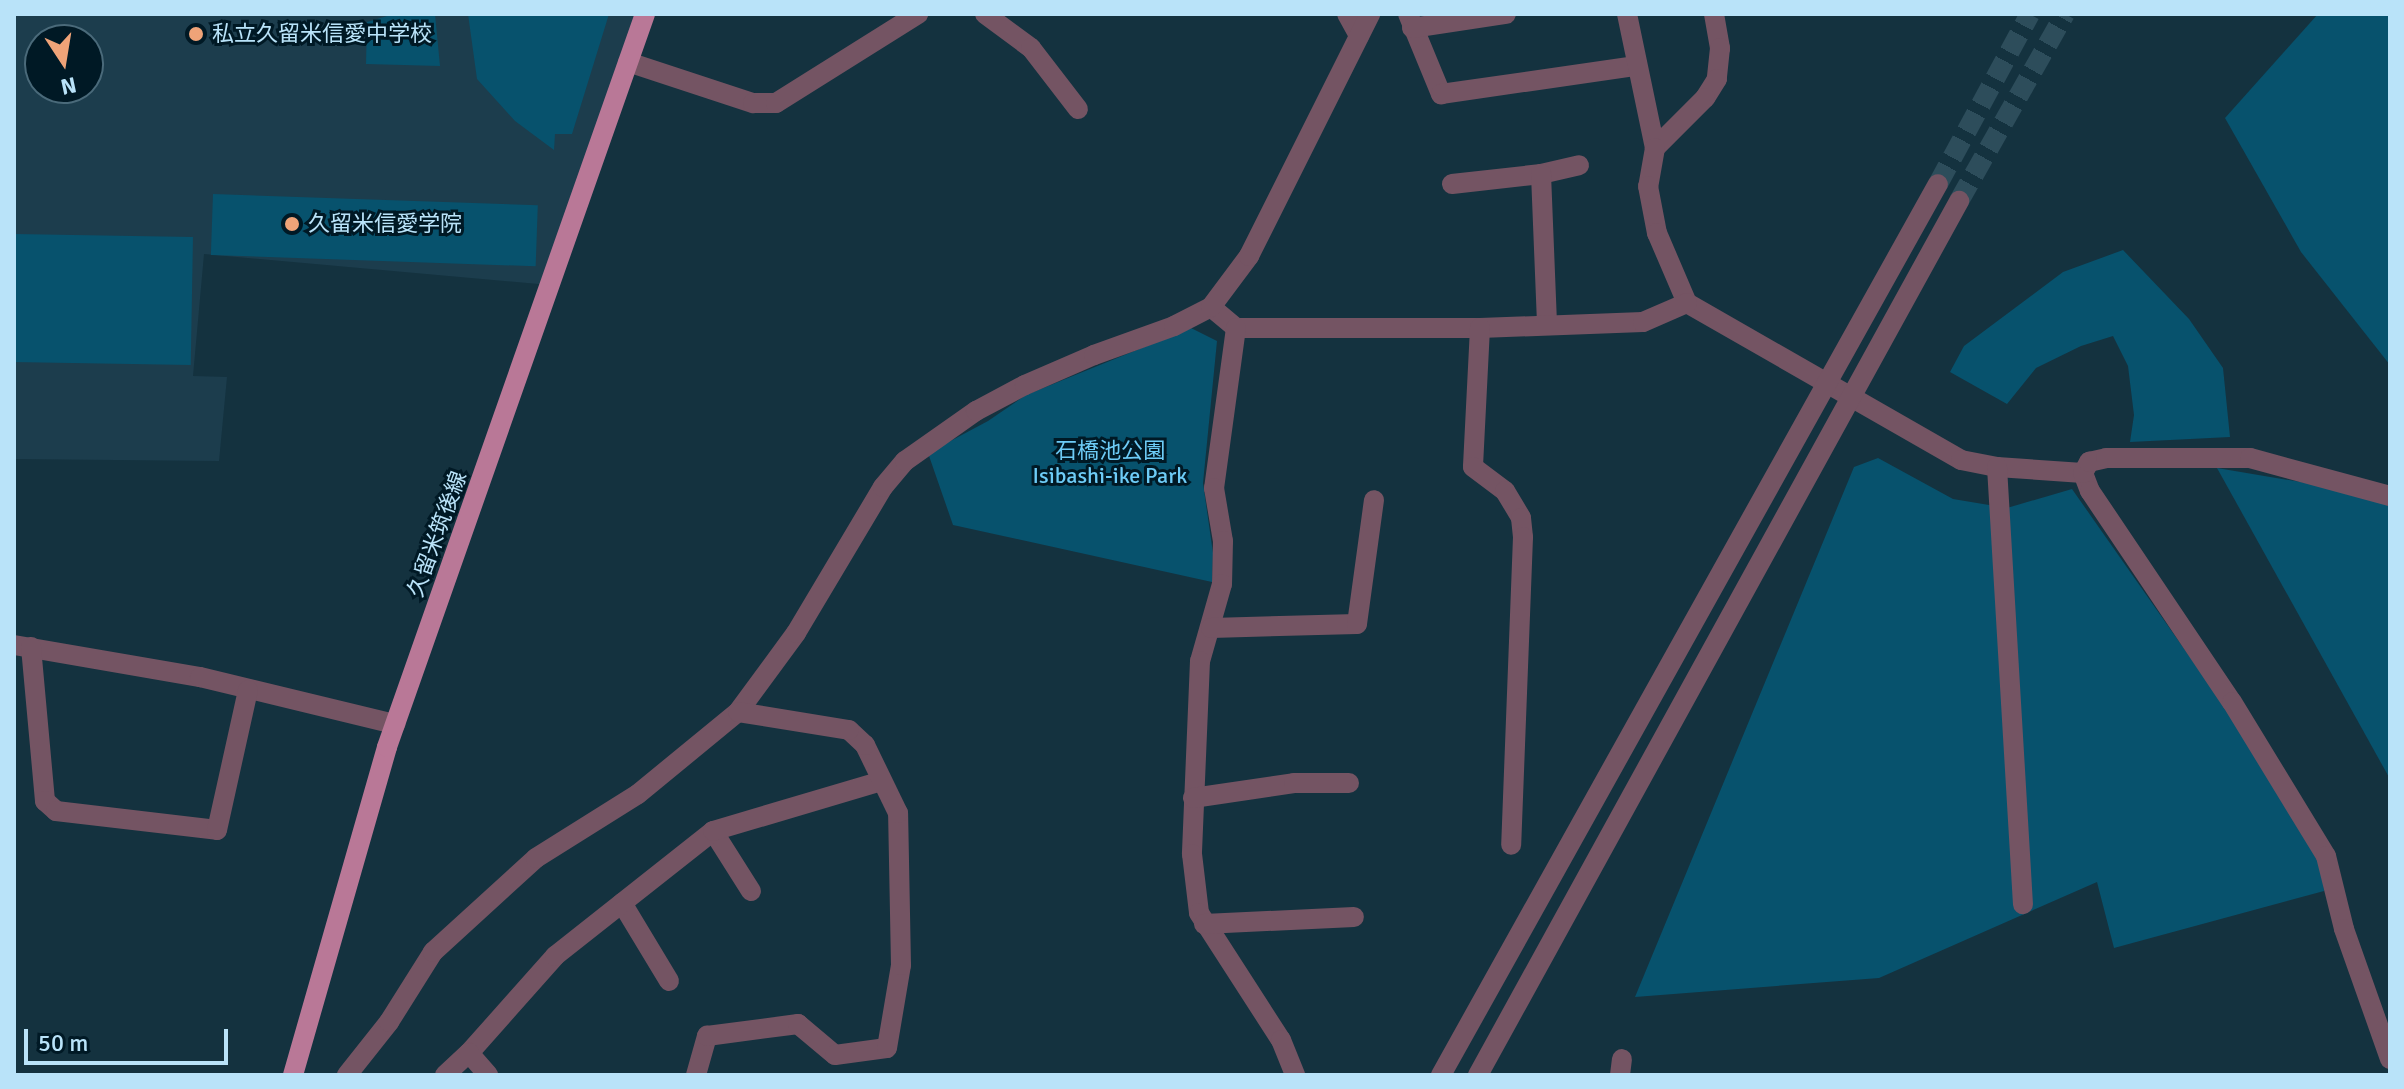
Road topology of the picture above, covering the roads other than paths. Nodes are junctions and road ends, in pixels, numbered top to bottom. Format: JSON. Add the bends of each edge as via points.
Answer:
{"nodes":[{"id":1,"x":645,"y":14,"type":"edge"},
{"id":2,"x":918,"y":14,"type":"edge"},
{"id":3,"x":985,"y":14,"type":"edge"},
{"id":4,"x":1347,"y":14,"type":"edge"},
{"id":5,"x":1370,"y":14,"type":"edge"},
{"id":6,"x":1506,"y":14,"type":"edge"},
{"id":7,"x":1627,"y":14,"type":"edge"},
{"id":8,"x":1714,"y":14,"type":"edge"},
{"id":9,"x":1410,"y":21,"type":"edge"},
{"id":10,"x":1359,"y":36,"type":"junction"},
{"id":11,"x":628,"y":62,"type":"junction"},
{"id":12,"x":1636,"y":66,"type":"junction"},
{"id":13,"x":1078,"y":109,"type":"dead end"},
{"id":14,"x":1655,"y":148,"type":"junction"},
{"id":15,"x":1579,"y":165,"type":"dead end"},
{"id":16,"x":1541,"y":174,"type":"junction"},
{"id":17,"x":1452,"y":184,"type":"dead end"},
{"id":18,"x":1938,"y":184,"type":"tunnel mouth"},
{"id":19,"x":1959,"y":201,"type":"tunnel mouth"},
{"id":20,"x":1687,"y":303,"type":"junction"},
{"id":21,"x":1211,"y":307,"type":"junction"},
{"id":22,"x":1547,"y":323,"type":"junction"},
{"id":23,"x":1236,"y":328,"type":"junction"},
{"id":24,"x":1480,"y":328,"type":"junction"},
{"id":25,"x":1829,"y":383,"type":"junction"},
{"id":26,"x":1852,"y":396,"type":"junction"},
{"id":27,"x":1997,"y":467,"type":"junction"},
{"id":28,"x":2083,"y":473,"type":"junction"},
{"id":29,"x":2390,"y":496,"type":"edge"},
{"id":30,"x":1374,"y":500,"type":"dead end"},
{"id":31,"x":1211,"y":628,"type":"junction"},
{"id":32,"x":22,"y":646,"type":"edge"},
{"id":33,"x":248,"y":690,"type":"junction"},
{"id":34,"x":738,"y":712,"type":"junction"},
{"id":35,"x":395,"y":724,"type":"junction"},
{"id":36,"x":882,"y":781,"type":"junction"},
{"id":37,"x":1349,"y":783,"type":"dead end"},
{"id":38,"x":1193,"y":798,"type":"junction"},
{"id":39,"x":713,"y":831,"type":"junction"},
{"id":40,"x":1511,"y":845,"type":"dead end"},
{"id":41,"x":751,"y":891,"type":"dead end"},
{"id":42,"x":622,"y":903,"type":"junction"},
{"id":43,"x":2023,"y":904,"type":"dead end"},
{"id":44,"x":1354,"y":917,"type":"dead end"},
{"id":45,"x":1204,"y":924,"type":"junction"},
{"id":46,"x":669,"y":981,"type":"dead end"},
{"id":47,"x":469,"y":1053,"type":"junction"},
{"id":48,"x":2390,"y":1059,"type":"edge"},
{"id":49,"x":293,"y":1075,"type":"edge"},
{"id":50,"x":347,"y":1075,"type":"edge"},
{"id":51,"x":445,"y":1075,"type":"edge"},
{"id":52,"x":488,"y":1075,"type":"edge"},
{"id":53,"x":696,"y":1075,"type":"edge"},
{"id":54,"x":1295,"y":1075,"type":"edge"},
{"id":55,"x":1441,"y":1075,"type":"edge"},
{"id":56,"x":1478,"y":1075,"type":"edge"}],
"edges":[{"from":1,"to":11,"type":"main road","name":"久留米筑後線"},
{"from":2,"to":11,"type":"street","via":[[776,103],[753,103]]},
{"from":3,"to":13,"type":"street","via":[[1031,48]]},
{"from":4,"to":10,"type":"street"},
{"from":5,"to":10,"type":"street"},
{"from":6,"to":9,"type":"street"},
{"from":7,"to":12,"type":"street"},
{"from":8,"to":14,"type":"street","via":[[1720,48],[1717,79]]},
{"from":9,"to":12,"type":"street","via":[[1441,94]]},
{"from":10,"to":21,"type":"street","via":[[1249,256]]},
{"from":11,"to":35,"type":"main road","name":"久留米筑後線"},
{"from":12,"to":14,"type":"street"},
{"from":14,"to":20,"type":"street","via":[[1648,186],[1657,233]]},
{"from":15,"to":16,"type":"street"},
{"from":16,"to":17,"type":"street"},
{"from":16,"to":22,"type":"street"},
{"from":18,"to":25,"type":"street"},
{"from":19,"to":26,"type":"street"},
{"from":20,"to":22,"type":"street","via":[[1643,322]]},
{"from":20,"to":25,"type":"street"},
{"from":21,"to":23,"type":"street"},
{"from":21,"to":34,"type":"street","via":[[1025,385],[976,411],[905,461],[883,487],[796,633]]},
{"from":22,"to":24,"type":"street"},
{"from":23,"to":24,"type":"street"},
{"from":23,"to":31,"type":"street","via":[[1214,488],[1223,541],[1222,584]]},
{"from":24,"to":40,"type":"street","via":[[1473,467],[1505,491],[1521,518],[1523,537]]},
{"from":25,"to":26,"type":"street"},
{"from":25,"to":55,"type":"street"},
{"from":26,"to":27,"type":"street","via":[[1961,460]]},
{"from":26,"to":56,"type":"street"},
{"from":27,"to":28,"type":"street"},
{"from":27,"to":43,"type":"street"},
{"from":28,"to":29,"type":"street","via":[[2089,462],[2106,458],[2250,458]]},
{"from":28,"to":48,"type":"street","via":[[2326,856],[2344,929]]},
{"from":30,"to":31,"type":"street","via":[[1357,624]]},
{"from":31,"to":38,"type":"street","via":[[1200,661]]},
{"from":32,"to":33,"type":"street"},
{"from":32,"to":33,"type":"street","via":[[45,801],[56,811],[217,830]]},
{"from":33,"to":35,"type":"street"},
{"from":34,"to":36,"type":"street","via":[[849,730],[865,745]]},
{"from":34,"to":50,"type":"street","via":[[638,794],[536,858],[433,952],[389,1022]]},
{"from":35,"to":49,"type":"main road","name":"久留米筑後線"},
{"from":36,"to":39,"type":"street"},
{"from":36,"to":53,"type":"street","via":[[898,813],[901,950],[887,1048],[835,1055],[798,1024],[707,1036]]},
{"from":37,"to":38,"type":"street","via":[[1294,783]]},
{"from":38,"to":45,"type":"street","via":[[1192,854]]},
{"from":39,"to":41,"type":"street"},
{"from":39,"to":42,"type":"street"},
{"from":42,"to":46,"type":"street"},
{"from":42,"to":47,"type":"street","via":[[555,956]]},
{"from":44,"to":45,"type":"street"},
{"from":45,"to":54,"type":"street","via":[[1281,1040]]},
{"from":47,"to":51,"type":"street"},
{"from":47,"to":52,"type":"street"}]}
